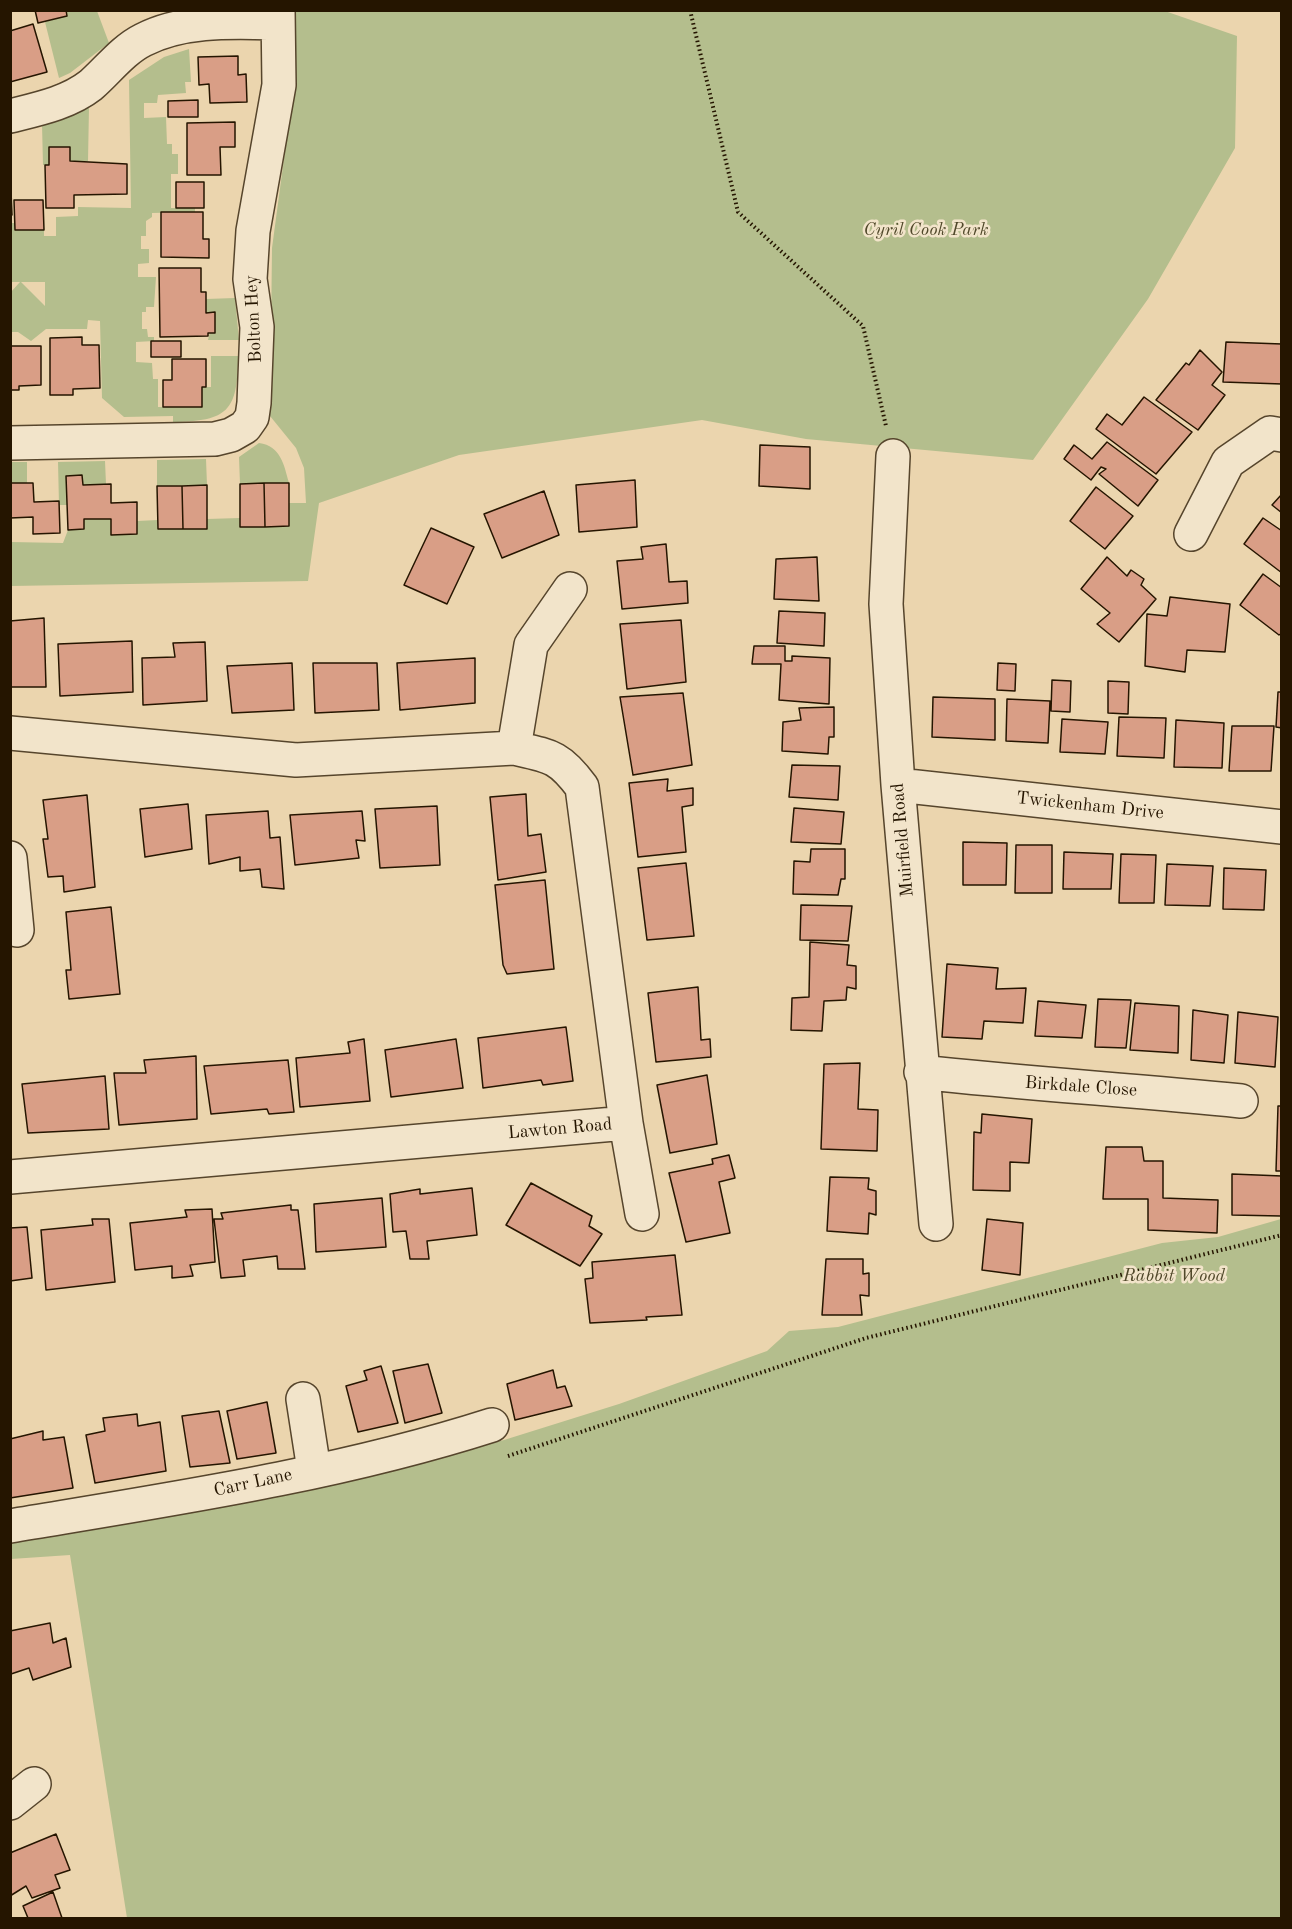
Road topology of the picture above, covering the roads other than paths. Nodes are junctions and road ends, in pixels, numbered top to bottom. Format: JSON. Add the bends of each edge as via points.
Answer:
{"nodes":[{"id":1,"x":278,"y":17,"type":"edge"},
{"id":2,"x":10,"y":116,"type":"edge"},
{"id":3,"x":1281,"y":435,"type":"edge"},
{"id":4,"x":10,"y":443,"type":"edge"},
{"id":5,"x":893,"y":456,"type":"road end"},
{"id":6,"x":1191,"y":534,"type":"dead end"},
{"id":7,"x":570,"y":589,"type":"dead end"},
{"id":8,"x":10,"y":733,"type":"edge"},
{"id":9,"x":514,"y":748,"type":"junction"},
{"id":10,"x":898,"y":785,"type":"junction"},
{"id":11,"x":1281,"y":826,"type":"edge"},
{"id":12,"x":10,"y":858,"type":"edge"},
{"id":13,"x":16,"y":930,"type":"dead end"},
{"id":14,"x":921,"y":1072,"type":"junction"},
{"id":15,"x":1241,"y":1101,"type":"dead end"},
{"id":16,"x":626,"y":1123,"type":"junction"},
{"id":17,"x":10,"y":1177,"type":"edge"},
{"id":18,"x":642,"y":1214,"type":"dead end"},
{"id":19,"x":936,"y":1224,"type":"dead end"},
{"id":20,"x":303,"y":1400,"type":"dead end"},
{"id":21,"x":492,"y":1425,"type":"dead end"},
{"id":22,"x":314,"y":1470,"type":"junction"},
{"id":23,"x":10,"y":1526,"type":"edge"}],
"edges":[{"from":1,"to":2,"type":"street","via":[[156,34],[141,40],[75,95],[54,105]]},
{"from":1,"to":4,"type":"street","name":"Bolton Hey","via":[[279,85],[253,231],[250,279],[257,327],[257,370],[252,417],[245,427],[215,439]]},
{"from":3,"to":6,"type":"street","via":[[1270,433],[1228,462]]},
{"from":5,"to":10,"type":"street","name":"Muirfield Road","via":[[886,604]]},
{"from":7,"to":9,"type":"street","via":[[531,645]]},
{"from":8,"to":9,"type":"street","name":"Lawton Road","via":[[296,760]]},
{"from":9,"to":16,"type":"street","name":"Lawton Road","via":[[565,765],[582,787]]},
{"from":10,"to":11,"type":"street","name":"Twickenham Drive"},
{"from":10,"to":14,"type":"street","name":"Muirfield Road"},
{"from":12,"to":13,"type":"street"},
{"from":14,"to":15,"type":"street","name":"Birkdale Close"},
{"from":14,"to":19,"type":"street","name":"Muirfield Road"},
{"from":16,"to":17,"type":"street","name":"Lawton Road"},
{"from":16,"to":18,"type":"street"},
{"from":20,"to":22,"type":"street"},
{"from":21,"to":22,"type":"street","name":"Carr Lane"},
{"from":22,"to":23,"type":"street","name":"Carr Lane","via":[[219,1491]]}]}
